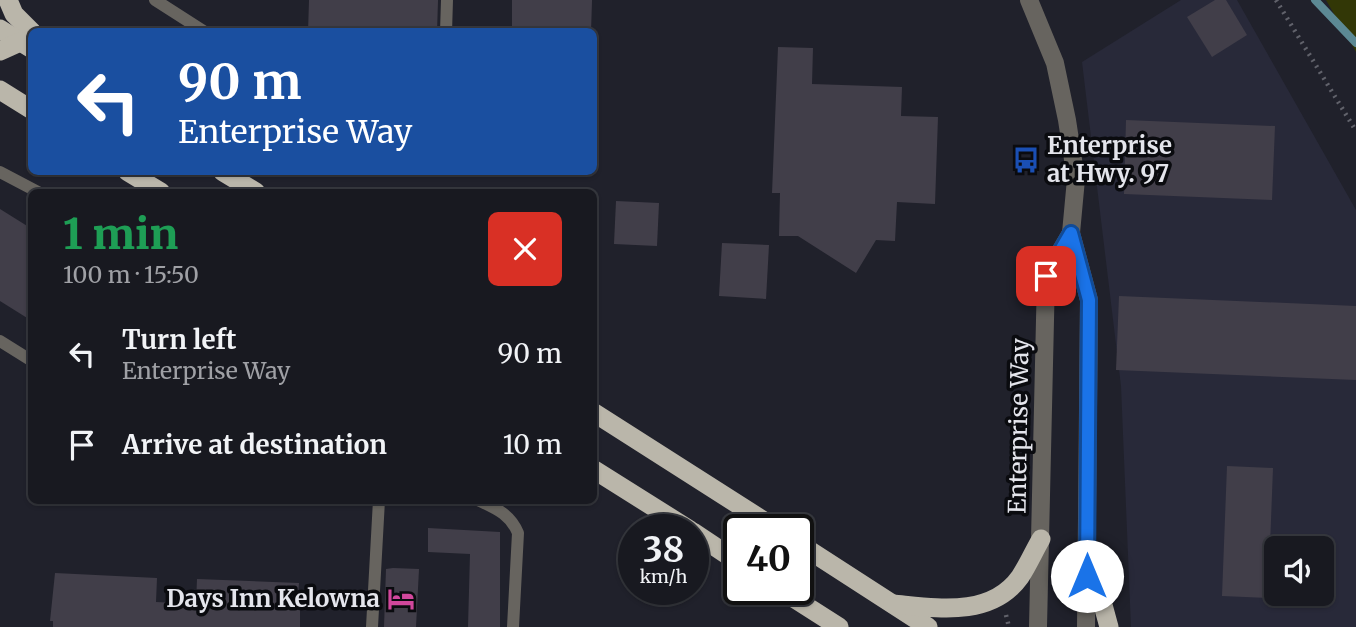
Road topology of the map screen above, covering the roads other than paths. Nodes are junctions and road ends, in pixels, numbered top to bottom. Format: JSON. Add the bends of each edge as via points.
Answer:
{"nodes":[{"id":1,"x":8,"y":0,"type":"edge"},
{"id":2,"x":155,"y":0,"type":"edge"},
{"id":3,"x":447,"y":0,"type":"edge"},
{"id":4,"x":1029,"y":0,"type":"edge"},
{"id":5,"x":199,"y":28,"type":"edge"},
{"id":6,"x":446,"y":28,"type":"edge"},
{"id":7,"x":0,"y":29,"type":"edge"},
{"id":8,"x":28,"y":41,"type":"edge"},
{"id":9,"x":0,"y":51,"type":"edge"},
{"id":10,"x":0,"y":90,"type":"edge"},
{"id":11,"x":28,"y":108,"type":"edge"},
{"id":12,"x":0,"y":173,"type":"edge"},
{"id":13,"x":133,"y":175,"type":"edge"},
{"id":14,"x":228,"y":175,"type":"edge"},
{"id":15,"x":32,"y":189,"type":"edge"},
{"id":16,"x":156,"y":189,"type":"edge"},
{"id":17,"x":251,"y":189,"type":"edge"},
{"id":18,"x":1071,"y":233,"type":"junction"},
{"id":19,"x":0,"y":341,"type":"edge"},
{"id":20,"x":28,"y":358,"type":"edge"},
{"id":21,"x":597,"y":414,"type":"edge"},
{"id":22,"x":597,"y":472,"type":"edge"},
{"id":23,"x":379,"y":504,"type":"edge"},
{"id":24,"x":487,"y":504,"type":"edge"},
{"id":25,"x":664,"y":514,"type":"edge"},
{"id":26,"x":753,"y":514,"type":"edge"},
{"id":27,"x":1041,"y":539,"type":"junction"},
{"id":28,"x":814,"y":553,"type":"edge"},
{"id":29,"x":1087,"y":576,"type":"junction"},
{"id":30,"x":893,"y":604,"type":"junction"},
{"id":31,"x":805,"y":605,"type":"edge"},
{"id":32,"x":372,"y":627,"type":"edge"},
{"id":33,"x":513,"y":627,"type":"edge"},
{"id":34,"x":839,"y":627,"type":"edge"},
{"id":35,"x":929,"y":627,"type":"edge"},
{"id":36,"x":1038,"y":627,"type":"edge"},
{"id":37,"x":1086,"y":627,"type":"edge"},
{"id":38,"x":1109,"y":627,"type":"edge"}],
"edges":[{"from":1,"to":8,"type":"highway"},
{"from":2,"to":5,"type":"lane"},
{"from":3,"to":6,"type":"lane"},
{"from":4,"to":18,"type":"street","name":"Enterprise Way","via":[[1055,63],[1067,120],[1076,179]]},
{"from":7,"to":8,"type":"highway"},
{"from":8,"to":9,"type":"highway"},
{"from":10,"to":11,"type":"highway"},
{"from":12,"to":15,"type":"lane"},
{"from":13,"to":16,"type":"highway"},
{"from":14,"to":17,"type":"highway"},
{"from":18,"to":27,"type":"street","name":"Enterprise Way","via":[[1046,276]]},
{"from":18,"to":29,"type":"street","name":"Enterprise Way","via":[[1089,300]]},
{"from":19,"to":20,"type":"lane"},
{"from":21,"to":26,"type":"highway"},
{"from":22,"to":25,"type":"highway"},
{"from":23,"to":32,"type":"lane"},
{"from":24,"to":33,"type":"lane","via":[[504,512],[518,533]]},
{"from":27,"to":30,"type":"highway","via":[[1018,579],[998,598],[956,609]]},
{"from":27,"to":36,"type":"street","name":"Enterprise Way"},
{"from":28,"to":30,"type":"highway"},
{"from":29,"to":37,"type":"street","name":"Enterprise Way"},
{"from":29,"to":38,"type":"highway"},
{"from":30,"to":35,"type":"highway"},
{"from":31,"to":34,"type":"highway"}]}
